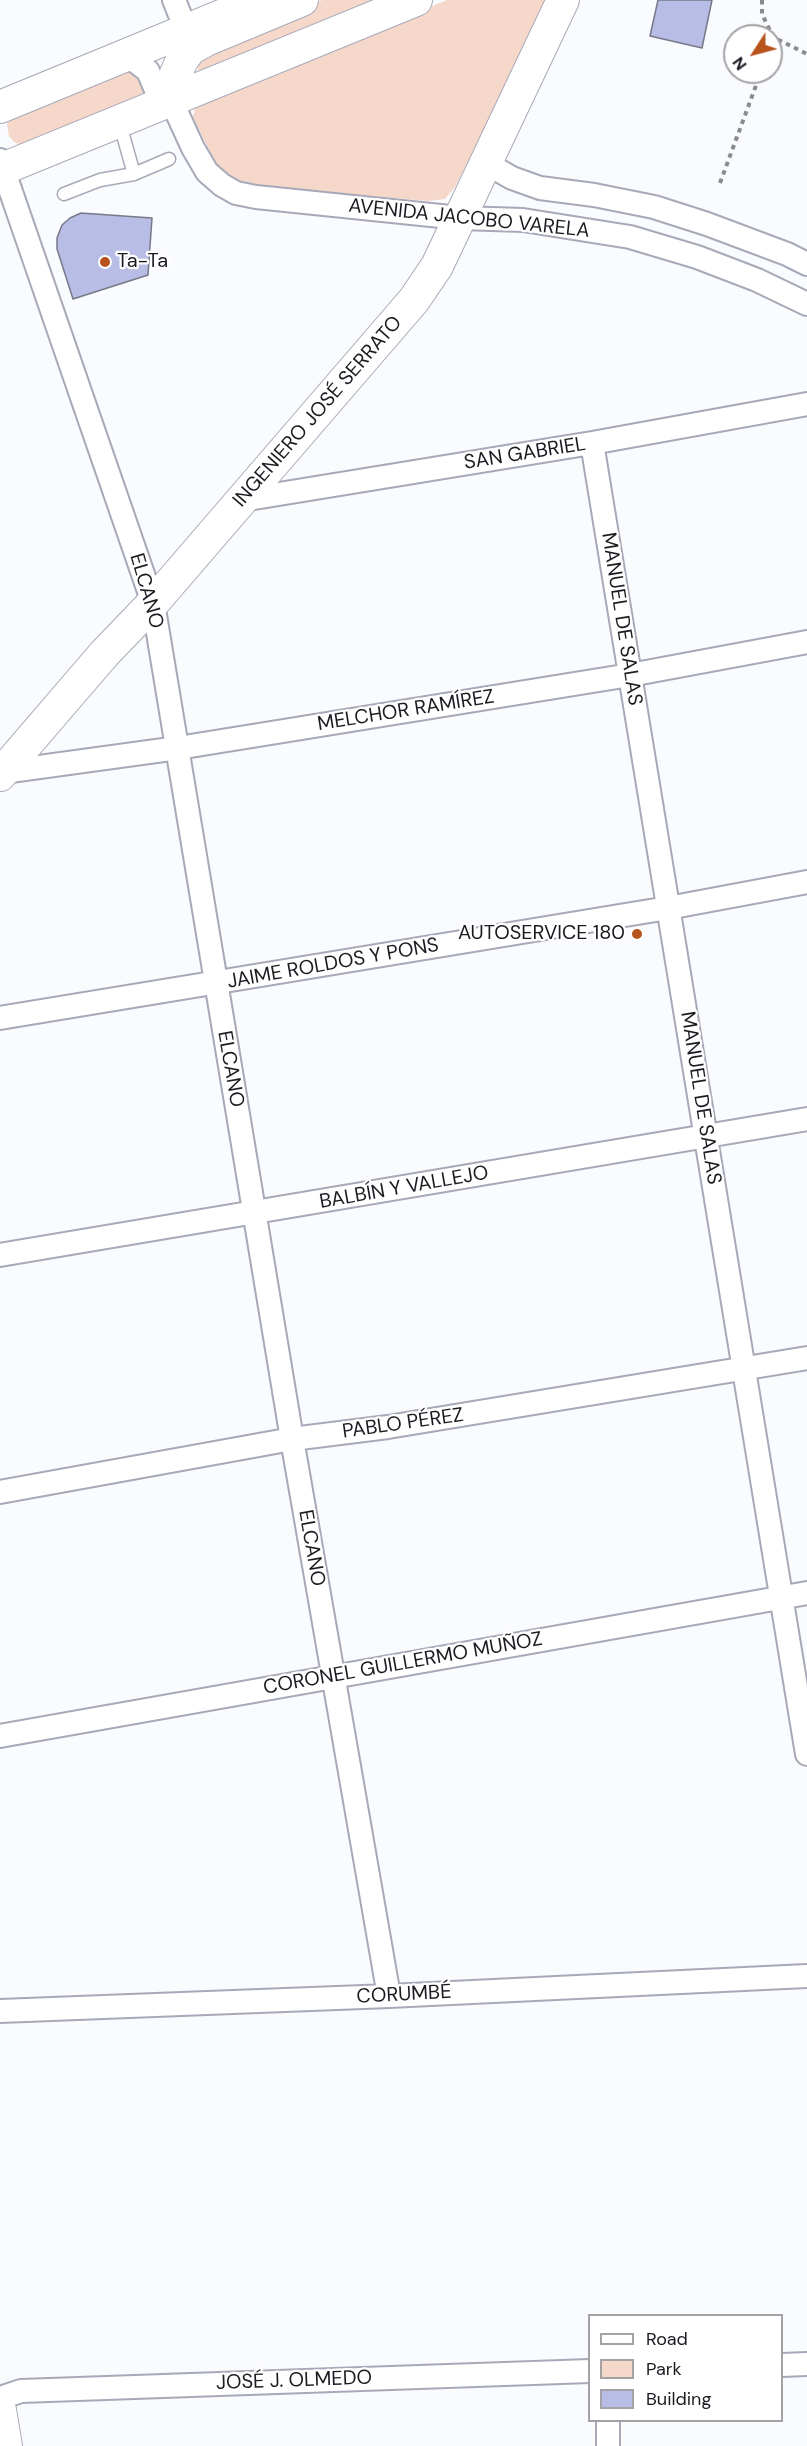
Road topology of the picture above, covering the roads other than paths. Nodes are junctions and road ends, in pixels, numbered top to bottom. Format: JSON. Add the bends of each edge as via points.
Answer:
{"nodes":[{"id":1,"x":174,"y":0,"type":"edge"},
{"id":2,"x":260,"y":0,"type":"edge"},
{"id":3,"x":302,"y":0,"type":"edge"},
{"id":4,"x":416,"y":0,"type":"edge"},
{"id":5,"x":563,"y":0,"type":"edge"},
{"id":6,"x":186,"y":30,"type":"junction"},
{"id":7,"x":127,"y":55,"type":"junction"},
{"id":8,"x":163,"y":103,"type":"junction"},
{"id":9,"x":0,"y":107,"type":"edge"},
{"id":10,"x":120,"y":121,"type":"junction"},
{"id":11,"x":169,"y":159,"type":"dead end"},
{"id":12,"x":488,"y":159,"type":"junction"},
{"id":13,"x":1,"y":166,"type":"edge"},
{"id":14,"x":134,"y":174,"type":"junction"},
{"id":15,"x":64,"y":194,"type":"dead end"},
{"id":16,"x":460,"y":218,"type":"junction"},
{"id":17,"x":807,"y":264,"type":"edge"},
{"id":18,"x":807,"y":304,"type":"edge"},
{"id":19,"x":807,"y":404,"type":"edge"},
{"id":20,"x":592,"y":442,"type":"junction"},
{"id":21,"x":242,"y":500,"type":"junction"},
{"id":22,"x":153,"y":603,"type":"junction"},
{"id":23,"x":807,"y":642,"type":"edge"},
{"id":24,"x":630,"y":675,"type":"junction"},
{"id":25,"x":178,"y":748,"type":"junction"},
{"id":26,"x":2,"y":773,"type":"edge"},
{"id":27,"x":807,"y":882,"type":"edge"},
{"id":28,"x":668,"y":908,"type":"junction"},
{"id":29,"x":216,"y":984,"type":"junction"},
{"id":30,"x":0,"y":1018,"type":"edge"},
{"id":31,"x":807,"y":1119,"type":"edge"},
{"id":32,"x":706,"y":1137,"type":"junction"},
{"id":33,"x":255,"y":1213,"type":"junction"},
{"id":34,"x":0,"y":1255,"type":"edge"},
{"id":35,"x":807,"y":1358,"type":"edge"},
{"id":36,"x":744,"y":1369,"type":"junction"},
{"id":37,"x":292,"y":1439,"type":"junction"},
{"id":38,"x":0,"y":1492,"type":"edge"},
{"id":39,"x":807,"y":1593,"type":"edge"},
{"id":40,"x":781,"y":1597,"type":"junction"},
{"id":41,"x":332,"y":1677,"type":"junction"},
{"id":42,"x":0,"y":1736,"type":"edge"},
{"id":43,"x":807,"y":1754,"type":"edge"},
{"id":44,"x":807,"y":1976,"type":"edge"},
{"id":45,"x":388,"y":1996,"type":"junction"},
{"id":46,"x":0,"y":2011,"type":"edge"},
{"id":47,"x":807,"y":2364,"type":"edge"},
{"id":48,"x":783,"y":2365,"type":"edge"},
{"id":49,"x":588,"y":2371,"type":"edge"},
{"id":50,"x":0,"y":2398,"type":"edge"},
{"id":51,"x":0,"y":2410,"type":"edge"},
{"id":52,"x":608,"y":2422,"type":"edge"},
{"id":53,"x":6,"y":2446,"type":"edge"},
{"id":54,"x":609,"y":2446,"type":"edge"}],
"edges":[{"from":1,"to":6,"type":"street"},
{"from":2,"to":6,"type":"street"},
{"from":3,"to":8,"type":"street","via":[[190,49]]},
{"from":4,"to":8,"type":"street"},
{"from":5,"to":12,"type":"street","name":"INGENIERO JOSÉ SERRATO"},
{"from":6,"to":7,"type":"street"},
{"from":7,"to":8,"type":"street","name":"AVENIDA JACOBO VARELA","via":[[148,71],[157,99]]},
{"from":7,"to":9,"type":"street"},
{"from":8,"to":10,"type":"street"},
{"from":8,"to":16,"type":"street","name":"AVENIDA JACOBO VARELA","via":[[207,172],[236,193]]},
{"from":10,"to":13,"type":"street"},
{"from":10,"to":14,"type":"lane"},
{"from":11,"to":14,"type":"lane"},
{"from":12,"to":16,"type":"street","name":"INGENIERO JOSÉ SERRATO"},
{"from":12,"to":17,"type":"street","name":"AVENIDA JACOBO VARELA","via":[[512,178],[540,188],[654,207]]},
{"from":13,"to":22,"type":"street","name":"ELCANO"},
{"from":14,"to":15,"type":"lane","via":[[100,180]]},
{"from":16,"to":18,"type":"street","name":"AVENIDA JACOBO VARELA","via":[[523,220],[630,237],[747,276]]},
{"from":16,"to":21,"type":"street","name":"INGENIERO JOSÉ SERRATO","via":[[438,266],[414,300]]},
{"from":19,"to":20,"type":"street","name":"SAN GABRIEL"},
{"from":20,"to":21,"type":"street","name":"SAN GABRIEL"},
{"from":20,"to":24,"type":"street","name":"MANUEL DE SALAS"},
{"from":21,"to":22,"type":"street","name":"INGENIERO JOSÉ SERRATO"},
{"from":22,"to":25,"type":"street","name":"ELCANO"},
{"from":22,"to":26,"type":"street","name":"INGENIERO JOSÉ SERRATO"},
{"from":23,"to":24,"type":"street","name":"MELCHOR RAMÍREZ"},
{"from":24,"to":25,"type":"street","name":"MELCHOR RAMÍREZ"},
{"from":24,"to":28,"type":"street","name":"MANUEL DE SALAS"},
{"from":25,"to":26,"type":"street","name":"MELCHOR RAMÍREZ"},
{"from":25,"to":29,"type":"street","name":"ELCANO"},
{"from":27,"to":28,"type":"street","name":"JAIME ROLDOS Y PONS"},
{"from":28,"to":29,"type":"street","name":"JAIME ROLDOS Y PONS"},
{"from":28,"to":32,"type":"street","name":"MANUEL DE SALAS"},
{"from":29,"to":30,"type":"street","name":"JAIME ROLDOS Y PONS"},
{"from":29,"to":33,"type":"street","name":"ELCANO"},
{"from":31,"to":32,"type":"street","name":"BALBÍN Y VALLEJO"},
{"from":32,"to":33,"type":"street","name":"BALBÍN Y VALLEJO"},
{"from":32,"to":36,"type":"street","name":"MANUEL DE SALAS"},
{"from":33,"to":34,"type":"street","name":"BALBÍN Y VALLEJO"},
{"from":33,"to":37,"type":"street","name":"ELCANO"},
{"from":35,"to":36,"type":"street","name":"PABLO PÉREZ"},
{"from":36,"to":37,"type":"street","name":"PABLO PÉREZ"},
{"from":36,"to":40,"type":"street","name":"MANUEL DE SALAS"},
{"from":37,"to":38,"type":"street","name":"PABLO PÉREZ"},
{"from":37,"to":41,"type":"street","name":"ELCANO"},
{"from":39,"to":40,"type":"street","name":"CORONEL GUILLERMO MUÑOZ"},
{"from":40,"to":41,"type":"street","name":"CORONEL GUILLERMO MUÑOZ"},
{"from":40,"to":43,"type":"street","name":"MANUEL DE SALAS"},
{"from":41,"to":42,"type":"street","name":"CORONEL GUILLERMO MUÑOZ"},
{"from":41,"to":45,"type":"street","name":"ELCANO"},
{"from":44,"to":45,"type":"street","name":"CORUMBÉ"},
{"from":45,"to":46,"type":"street","name":"CORUMBÉ"},
{"from":47,"to":48,"type":"street"},
{"from":49,"to":50,"type":"street","name":"JOSÉ J. OLMEDO","via":[[21,2391]]},
{"from":51,"to":53,"type":"street"},
{"from":52,"to":54,"type":"street"}]}
